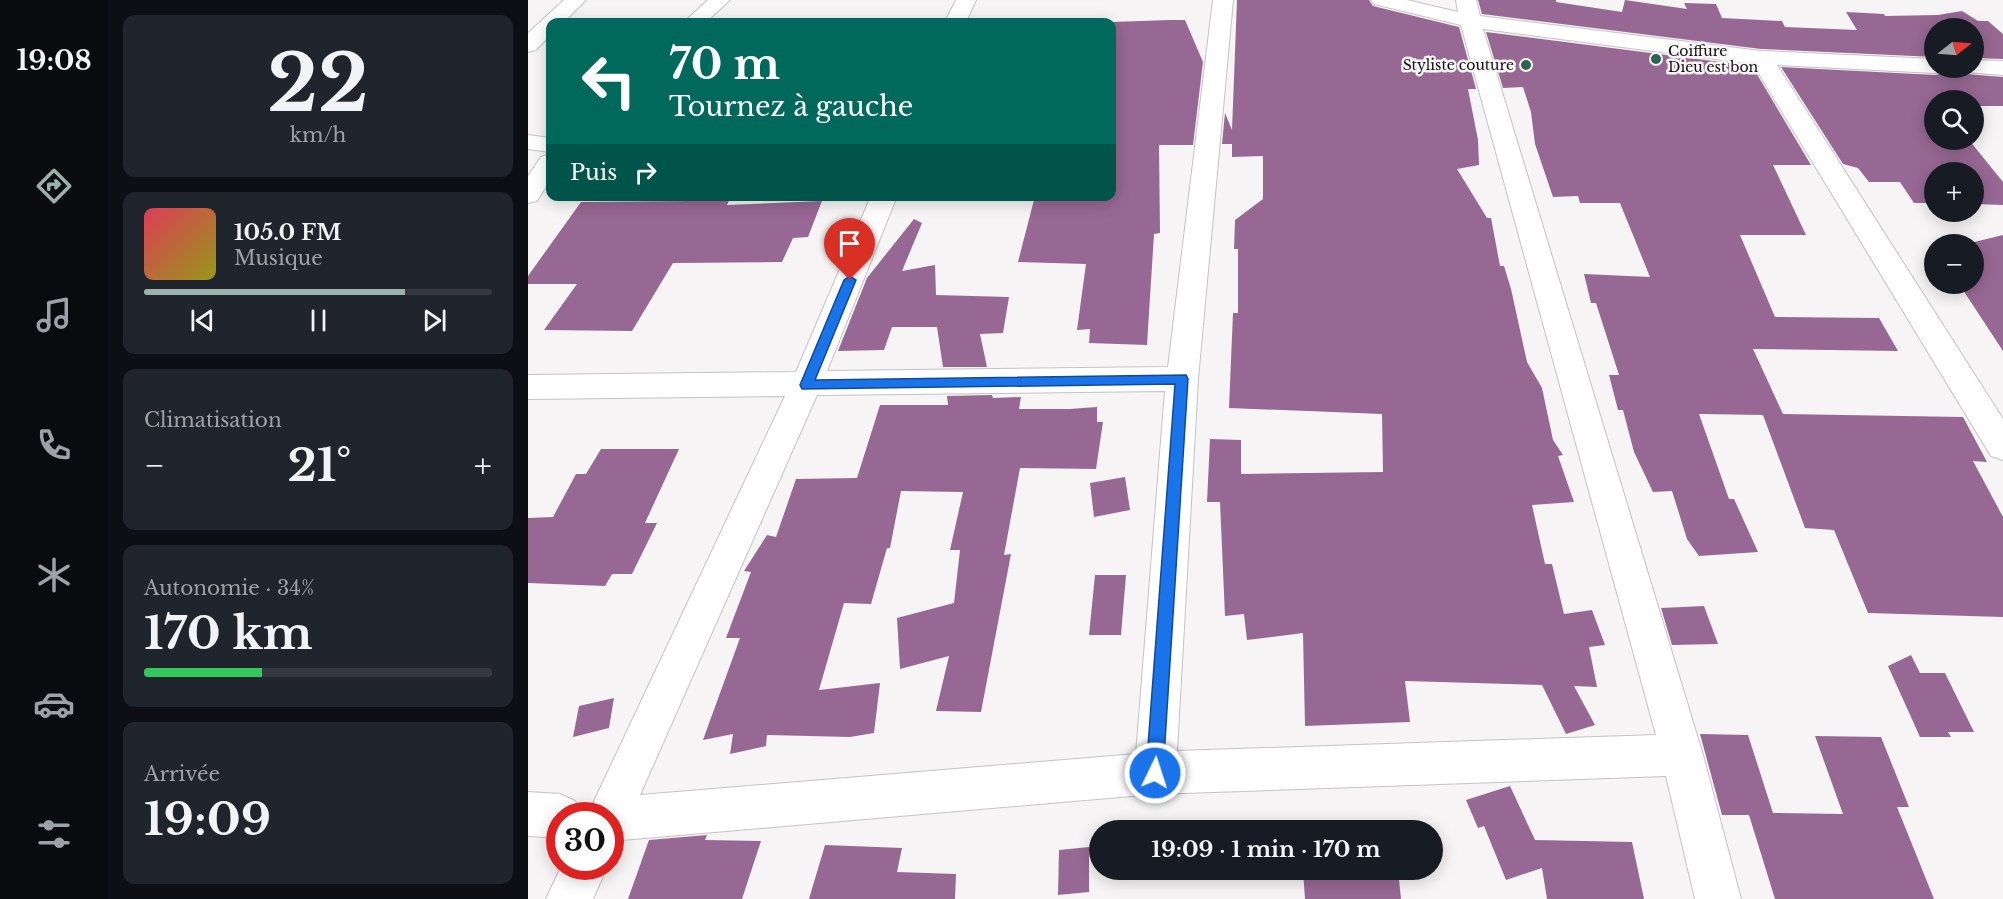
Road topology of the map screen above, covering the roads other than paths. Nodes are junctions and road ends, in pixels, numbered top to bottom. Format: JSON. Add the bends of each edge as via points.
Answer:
{"nodes":[{"id":1,"x":576,"y":0,"type":"edge"},
{"id":2,"x":720,"y":0,"type":"edge"},
{"id":3,"x":966,"y":0,"type":"edge"},
{"id":4,"x":1222,"y":0,"type":"edge"},
{"id":5,"x":1381,"y":0,"type":"edge"},
{"id":6,"x":1468,"y":11,"type":"edge"},
{"id":7,"x":556,"y":18,"type":"edge"},
{"id":8,"x":699,"y":18,"type":"edge"},
{"id":9,"x":958,"y":18,"type":"edge"},
{"id":10,"x":546,"y":28,"type":"edge"},
{"id":11,"x":528,"y":45,"type":"edge"},
{"id":12,"x":1761,"y":58,"type":"junction"},
{"id":13,"x":1924,"y":65,"type":"edge"},
{"id":14,"x":1984,"y":67,"type":"edge"},
{"id":15,"x":2003,"y":68,"type":"edge"},
{"id":16,"x":528,"y":141,"type":"edge"},
{"id":17,"x":546,"y":144,"type":"edge"},
{"id":18,"x":546,"y":168,"type":"edge"},
{"id":19,"x":528,"y":195,"type":"edge"},
{"id":20,"x":882,"y":201,"type":"edge"},
{"id":21,"x":1182,"y":379,"type":"junction"},
{"id":22,"x":806,"y":385,"type":"junction"},
{"id":23,"x":528,"y":387,"type":"edge"},
{"id":24,"x":2002,"y":446,"type":"edge"},
{"id":25,"x":1682,"y":755,"type":"junction"},
{"id":26,"x":1155,"y":773,"type":"junction"},
{"id":27,"x":617,"y":802,"type":"edge"},
{"id":28,"x":528,"y":814,"type":"edge"},
{"id":29,"x":546,"y":815,"type":"edge"},
{"id":30,"x":624,"y":817,"type":"edge"},
{"id":31,"x":578,"y":880,"type":"edge"},
{"id":32,"x":569,"y":899,"type":"edge"},
{"id":33,"x":1718,"y":899,"type":"edge"}],
"edges":[{"from":1,"to":7,"type":"street"},
{"from":2,"to":8,"type":"street"},
{"from":3,"to":9,"type":"street"},
{"from":4,"to":21,"type":"street"},
{"from":5,"to":6,"type":"street"},
{"from":6,"to":12,"type":"street"},
{"from":6,"to":25,"type":"street"},
{"from":10,"to":11,"type":"street"},
{"from":12,"to":13,"type":"street"},
{"from":12,"to":24,"type":"street"},
{"from":14,"to":15,"type":"street"},
{"from":16,"to":17,"type":"street"},
{"from":18,"to":19,"type":"street"},
{"from":20,"to":22,"type":"street"},
{"from":21,"to":22,"type":"street"},
{"from":21,"to":26,"type":"street"},
{"from":22,"to":23,"type":"street"},
{"from":22,"to":27,"type":"street"},
{"from":25,"to":26,"type":"street"},
{"from":25,"to":33,"type":"street"},
{"from":26,"to":30,"type":"street"},
{"from":28,"to":29,"type":"street"},
{"from":31,"to":32,"type":"street"}]}
